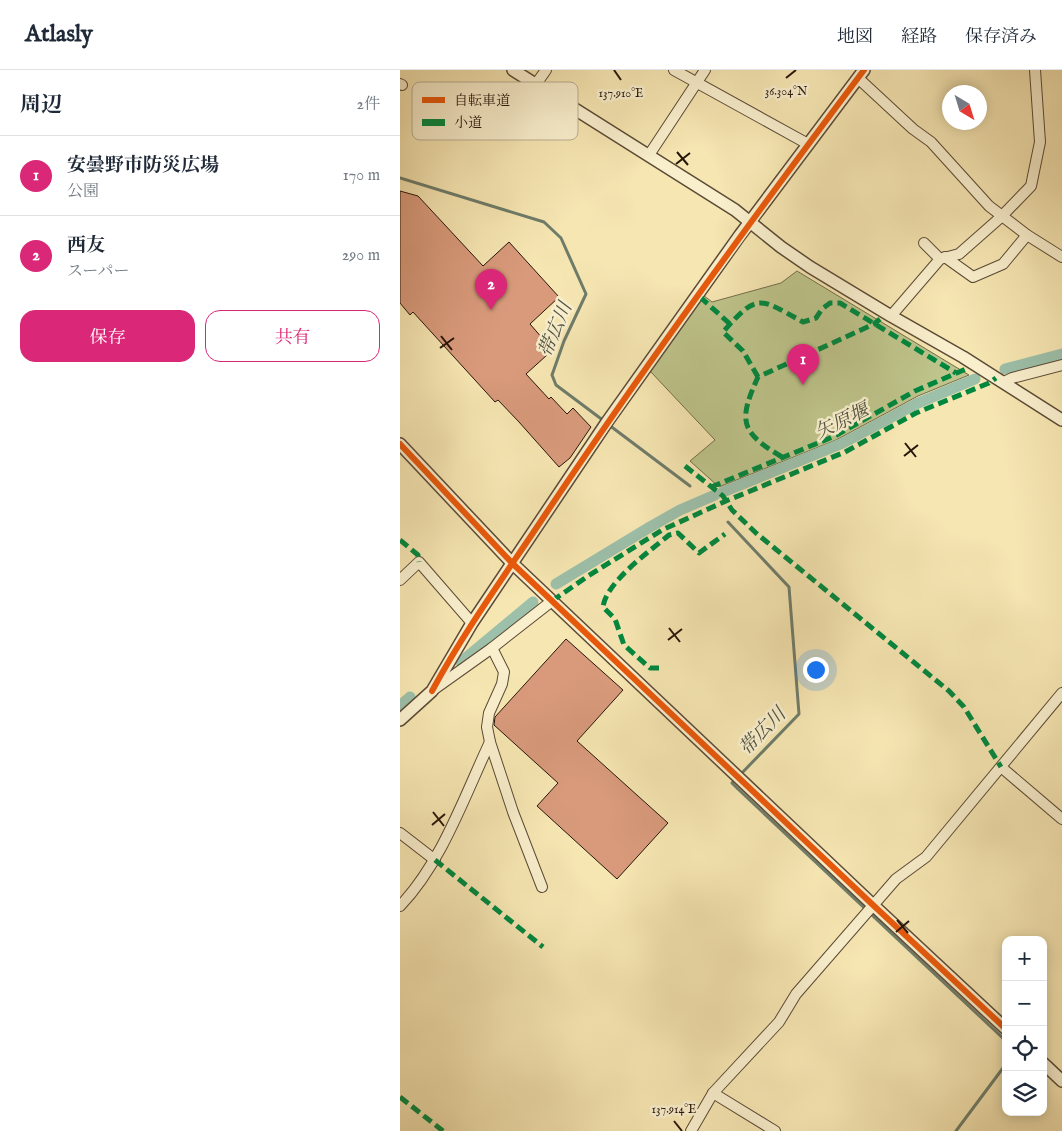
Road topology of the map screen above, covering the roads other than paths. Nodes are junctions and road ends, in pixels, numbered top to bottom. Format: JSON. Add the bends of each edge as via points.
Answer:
{"nodes":[{"id":1,"x":513,"y":70,"type":"edge"},
{"id":2,"x":546,"y":70,"type":"edge"},
{"id":3,"x":674,"y":70,"type":"edge"},
{"id":4,"x":705,"y":70,"type":"edge"},
{"id":5,"x":1035,"y":70,"type":"edge"},
{"id":6,"x":861,"y":74,"type":"edge"},
{"id":7,"x":533,"y":82,"type":"edge"},
{"id":8,"x":537,"y":82,"type":"edge"},
{"id":9,"x":697,"y":83,"type":"junction"},
{"id":10,"x":578,"y":111,"type":"edge"},
{"id":11,"x":808,"y":144,"type":"junction"},
{"id":12,"x":650,"y":156,"type":"junction"},
{"id":13,"x":1001,"y":217,"type":"junction"},
{"id":14,"x":750,"y":222,"type":"junction"},
{"id":15,"x":1027,"y":235,"type":"junction"},
{"id":16,"x":924,"y":243,"type":"dead end"},
{"id":17,"x":1062,"y":257,"type":"edge"},
{"id":18,"x":943,"y":258,"type":"junction"},
{"id":19,"x":891,"y":316,"type":"junction"},
{"id":20,"x":1062,"y":365,"type":"edge"},
{"id":21,"x":1004,"y":382,"type":"junction"},
{"id":22,"x":1062,"y":420,"type":"edge"},
{"id":23,"x":400,"y":444,"type":"edge"},
{"id":24,"x":513,"y":564,"type":"junction"},
{"id":25,"x":400,"y":580,"type":"edge"},
{"id":26,"x":552,"y":601,"type":"junction"},
{"id":27,"x":472,"y":624,"type":"junction"},
{"id":28,"x":492,"y":648,"type":"junction"},
{"id":29,"x":432,"y":691,"type":"junction"},
{"id":30,"x":1062,"y":693,"type":"edge"},
{"id":31,"x":400,"y":720,"type":"edge"},
{"id":32,"x":490,"y":742,"type":"junction"},
{"id":33,"x":1001,"y":767,"type":"junction"},
{"id":34,"x":1062,"y":819,"type":"edge"},
{"id":35,"x":400,"y":833,"type":"edge"},
{"id":36,"x":435,"y":860,"type":"junction"},
{"id":37,"x":542,"y":887,"type":"dead end"},
{"id":38,"x":872,"y":905,"type":"junction"},
{"id":39,"x":400,"y":906,"type":"edge"},
{"id":40,"x":1003,"y":1026,"type":"edge"},
{"id":41,"x":1047,"y":1068,"type":"edge"},
{"id":42,"x":1062,"y":1081,"type":"edge"},
{"id":43,"x":713,"y":1092,"type":"junction"},
{"id":44,"x":690,"y":1131,"type":"edge"},
{"id":45,"x":776,"y":1131,"type":"edge"}],
"edges":[{"from":1,"to":7,"type":"street"},
{"from":2,"to":8,"type":"street"},
{"from":3,"to":9,"type":"street"},
{"from":4,"to":9,"type":"street"},
{"from":5,"to":13,"type":"street","via":[[1040,142],[1031,186]]},
{"from":6,"to":11,"type":"street"},
{"from":6,"to":13,"type":"street"},
{"from":9,"to":11,"type":"street"},
{"from":9,"to":12,"type":"street"},
{"from":10,"to":12,"type":"street"},
{"from":11,"to":14,"type":"street"},
{"from":12,"to":14,"type":"street"},
{"from":13,"to":15,"type":"street"},
{"from":13,"to":18,"type":"street","via":[[958,254]]},
{"from":14,"to":19,"type":"street","via":[[810,267]]},
{"from":14,"to":24,"type":"street","via":[[607,422]]},
{"from":15,"to":17,"type":"street"},
{"from":15,"to":18,"type":"street","via":[[1003,264],[973,277]]},
{"from":16,"to":18,"type":"street"},
{"from":18,"to":19,"type":"street"},
{"from":19,"to":21,"type":"street"},
{"from":20,"to":21,"type":"street"},
{"from":21,"to":22,"type":"street"},
{"from":23,"to":24,"type":"street"},
{"from":24,"to":26,"type":"street"},
{"from":24,"to":27,"type":"street"},
{"from":25,"to":27,"type":"street","via":[[419,562]]},
{"from":26,"to":28,"type":"street"},
{"from":26,"to":38,"type":"street"},
{"from":27,"to":29,"type":"street"},
{"from":28,"to":29,"type":"street"},
{"from":28,"to":32,"type":"street","via":[[504,672],[489,713]]},
{"from":29,"to":31,"type":"street"},
{"from":30,"to":33,"type":"street"},
{"from":32,"to":36,"type":"street"},
{"from":32,"to":37,"type":"street"},
{"from":33,"to":34,"type":"street"},
{"from":33,"to":38,"type":"street","via":[[926,857],[896,880]]},
{"from":35,"to":36,"type":"street"},
{"from":36,"to":39,"type":"street"},
{"from":38,"to":40,"type":"street"},
{"from":38,"to":43,"type":"street","via":[[796,994],[779,1022]]},
{"from":41,"to":42,"type":"street"},
{"from":43,"to":44,"type":"street"},
{"from":43,"to":45,"type":"street"}]}
